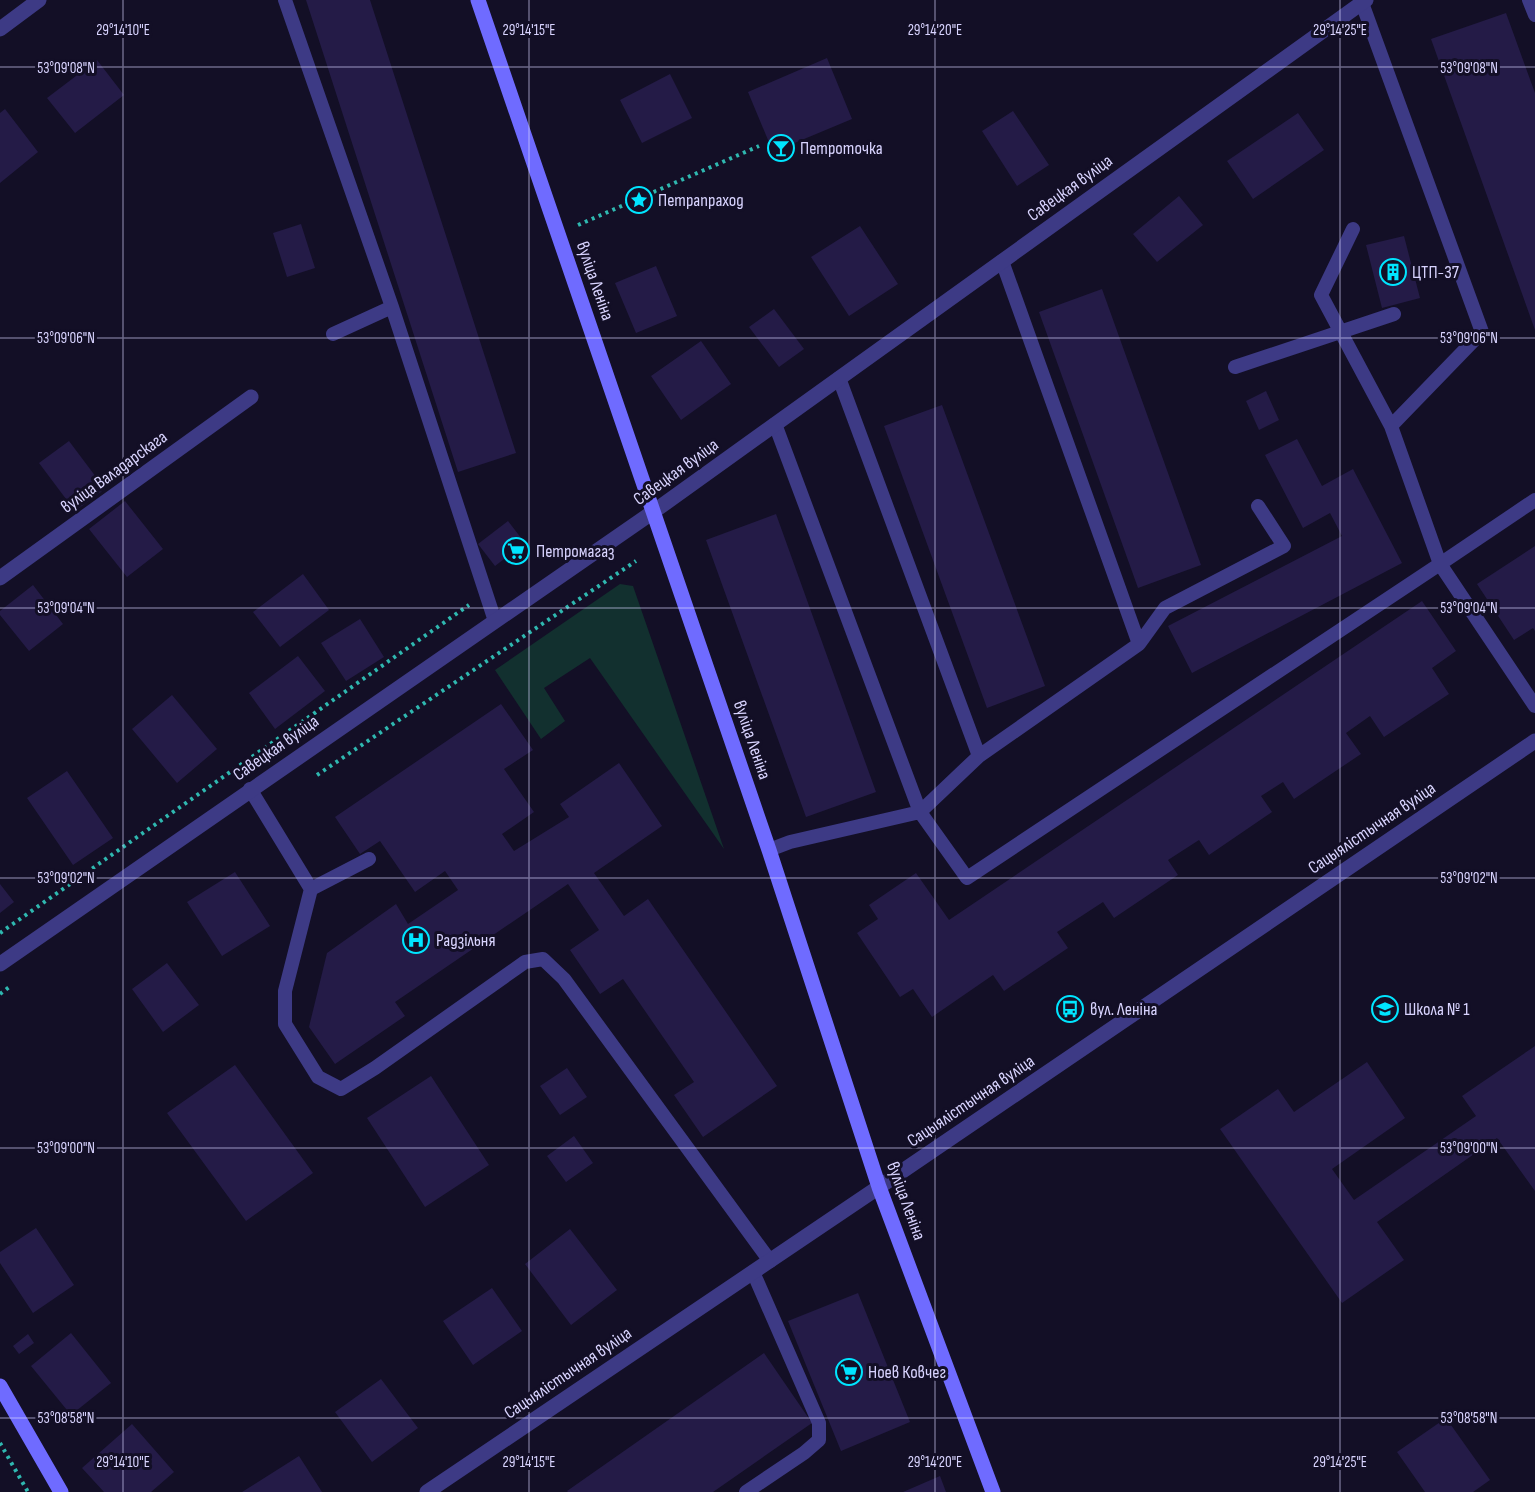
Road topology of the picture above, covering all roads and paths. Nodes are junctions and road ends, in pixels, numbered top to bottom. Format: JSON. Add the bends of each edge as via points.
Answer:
{"nodes":[{"id":1,"x":39,"y":0,"type":"edge"},
{"id":2,"x":285,"y":0,"type":"edge"},
{"id":3,"x":478,"y":0,"type":"edge"},
{"id":4,"x":1529,"y":0,"type":"edge"},
{"id":5,"x":1362,"y":1,"type":"edge"},
{"id":6,"x":1535,"y":15,"type":"edge"},
{"id":7,"x":0,"y":29,"type":"edge"},
{"id":8,"x":759,"y":146,"type":"dead end"},
{"id":9,"x":1353,"y":229,"type":"dead end"},
{"id":10,"x":558,"y":232,"type":"junction"},
{"id":11,"x":1002,"y":261,"type":"junction"},
{"id":12,"x":392,"y":307,"type":"junction"},
{"id":13,"x":1394,"y":315,"type":"dead end"},
{"id":14,"x":1341,"y":332,"type":"junction"},
{"id":15,"x":333,"y":334,"type":"dead end"},
{"id":16,"x":1235,"y":367,"type":"dead end"},
{"id":17,"x":839,"y":378,"type":"junction"},
{"id":18,"x":251,"y":397,"type":"dead end"},
{"id":19,"x":775,"y":424,"type":"junction"},
{"id":20,"x":1391,"y":426,"type":"junction"},
{"id":21,"x":1535,"y":500,"type":"edge"},
{"id":22,"x":1258,"y":506,"type":"dead end"},
{"id":23,"x":653,"y":512,"type":"junction"},
{"id":24,"x":636,"y":561,"type":"dead end"},
{"id":25,"x":1440,"y":564,"type":"junction"},
{"id":26,"x":0,"y":578,"type":"edge"},
{"id":27,"x":486,"y":593,"type":"junction"},
{"id":28,"x":495,"y":621,"type":"junction"},
{"id":29,"x":1139,"y":644,"type":"junction"},
{"id":30,"x":1535,"y":706,"type":"edge"},
{"id":31,"x":1535,"y":741,"type":"edge"},
{"id":32,"x":979,"y":756,"type":"junction"},
{"id":33,"x":312,"y":778,"type":"dead end"},
{"id":34,"x":250,"y":789,"type":"junction"},
{"id":35,"x":920,"y":812,"type":"junction"},
{"id":36,"x":769,"y":850,"type":"junction"},
{"id":37,"x":369,"y":858,"type":"dead end"},
{"id":38,"x":311,"y":889,"type":"junction"},
{"id":39,"x":0,"y":933,"type":"edge"},
{"id":40,"x":0,"y":964,"type":"edge"},
{"id":41,"x":20,"y":980,"type":"dead end"},
{"id":42,"x":0,"y":994,"type":"edge"},
{"id":43,"x":879,"y":1187,"type":"junction"},
{"id":44,"x":770,"y":1261,"type":"junction"},
{"id":45,"x":753,"y":1272,"type":"junction"},
{"id":46,"x":0,"y":1386,"type":"edge"},
{"id":47,"x":0,"y":1443,"type":"edge"},
{"id":48,"x":28,"y":1492,"type":"edge"},
{"id":49,"x":61,"y":1492,"type":"edge"},
{"id":50,"x":427,"y":1492,"type":"edge"},
{"id":51,"x":746,"y":1492,"type":"edge"},
{"id":52,"x":993,"y":1492,"type":"edge"}],
"edges":[{"from":1,"to":7,"type":"street"},
{"from":2,"to":12,"type":"lane"},
{"from":3,"to":10,"type":"main road","name":"вуліца Леніна"},
{"from":4,"to":6,"type":"lane"},
{"from":5,"to":11,"type":"street","name":"Савецкая вуліца"},
{"from":5,"to":20,"type":"lane","via":[[1482,332]]},
{"from":8,"to":10,"type":"path"},
{"from":9,"to":14,"type":"lane","via":[[1321,295]]},
{"from":10,"to":23,"type":"main road","name":"вуліца Леніна"},
{"from":11,"to":17,"type":"street","name":"Савецкая вуліца"},
{"from":11,"to":29,"type":"lane"},
{"from":12,"to":15,"type":"lane"},
{"from":12,"to":27,"type":"lane"},
{"from":13,"to":14,"type":"lane"},
{"from":14,"to":16,"type":"lane"},
{"from":14,"to":20,"type":"lane"},
{"from":17,"to":19,"type":"street","name":"Савецкая вуліца"},
{"from":17,"to":32,"type":"lane"},
{"from":18,"to":26,"type":"street","name":"вуліца Валадарскага"},
{"from":19,"to":23,"type":"street","name":"Савецкая вуліца"},
{"from":19,"to":35,"type":"lane"},
{"from":20,"to":25,"type":"lane"},
{"from":21,"to":25,"type":"lane"},
{"from":22,"to":29,"type":"lane","via":[[1284,546],[1165,608]]},
{"from":23,"to":28,"type":"street","name":"Савецкая вуліца"},
{"from":23,"to":36,"type":"main road","name":"вуліца Леніна"},
{"from":24,"to":33,"type":"path"},
{"from":25,"to":30,"type":"lane"},
{"from":25,"to":35,"type":"lane","via":[[967,878]]},
{"from":27,"to":28,"type":"lane"},
{"from":27,"to":39,"type":"path"},
{"from":28,"to":34,"type":"street","name":"Савецкая вуліца"},
{"from":29,"to":32,"type":"lane"},
{"from":31,"to":43,"type":"street","name":"Сацыялістычная вуліца"},
{"from":32,"to":35,"type":"lane"},
{"from":34,"to":38,"type":"lane"},
{"from":34,"to":40,"type":"street","name":"Савецкая вуліца"},
{"from":35,"to":36,"type":"lane"},
{"from":36,"to":43,"type":"main road","name":"вуліца Леніна"},
{"from":37,"to":38,"type":"lane"},
{"from":38,"to":44,"type":"lane","via":[[285,991],[285,1024],[318,1077],[341,1089],[525,962],[543,959],[564,979]]},
{"from":41,"to":42,"type":"path"},
{"from":43,"to":44,"type":"street","name":"Сацыялістычная вуліца"},
{"from":43,"to":52,"type":"main road","name":"вуліца Леніна"},
{"from":44,"to":45,"type":"street","name":"Сацыялістычная вуліца"},
{"from":45,"to":50,"type":"street","name":"Сацыялістычная вуліца"},
{"from":45,"to":51,"type":"lane","via":[[819,1423],[819,1440]]},
{"from":46,"to":49,"type":"main road"},
{"from":47,"to":48,"type":"path"}]}
